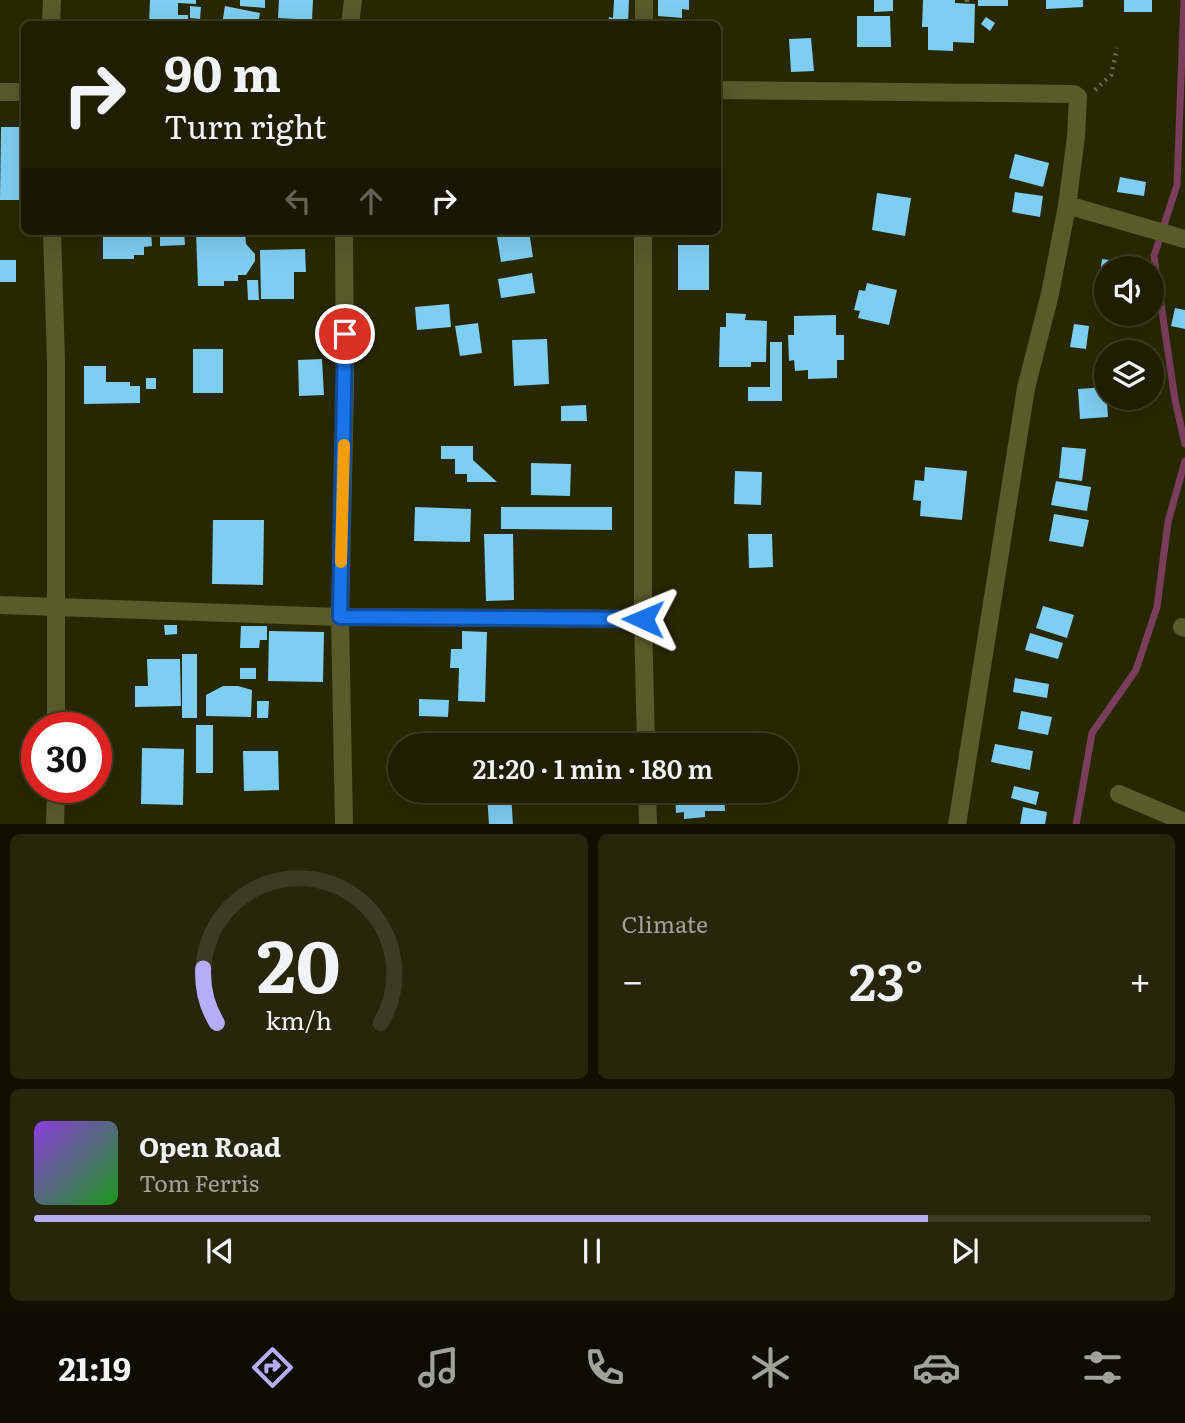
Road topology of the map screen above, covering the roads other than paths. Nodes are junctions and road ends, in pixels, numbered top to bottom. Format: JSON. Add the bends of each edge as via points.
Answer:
{"nodes":[{"id":1,"x":52,"y":0,"type":"edge"},
{"id":2,"x":352,"y":0,"type":"edge"},
{"id":3,"x":644,"y":0,"type":"edge"},
{"id":4,"x":51,"y":21,"type":"edge"},
{"id":5,"x":350,"y":21,"type":"edge"},
{"id":6,"x":644,"y":21,"type":"edge"},
{"id":7,"x":721,"y":90,"type":"edge"},
{"id":8,"x":0,"y":92,"type":"edge"},
{"id":9,"x":21,"y":92,"type":"edge"},
{"id":10,"x":1067,"y":205,"type":"junction"},
{"id":11,"x":52,"y":235,"type":"edge"},
{"id":12,"x":344,"y":235,"type":"edge"},
{"id":13,"x":643,"y":235,"type":"edge"},
{"id":14,"x":1185,"y":239,"type":"edge"},
{"id":15,"x":0,"y":605,"type":"edge"},
{"id":16,"x":58,"y":606,"type":"junction"},
{"id":17,"x":340,"y":617,"type":"junction"},
{"id":18,"x":643,"y":619,"type":"junction"},
{"id":19,"x":57,"y":712,"type":"edge"},
{"id":20,"x":646,"y":733,"type":"edge"},
{"id":21,"x":1119,"y":794,"type":"dead end"},
{"id":22,"x":56,"y":803,"type":"edge"},
{"id":23,"x":647,"y":803,"type":"edge"},
{"id":24,"x":1185,"y":822,"type":"edge"},
{"id":25,"x":55,"y":824,"type":"edge"},
{"id":26,"x":344,"y":824,"type":"edge"},
{"id":27,"x":648,"y":824,"type":"edge"},
{"id":28,"x":957,"y":824,"type":"edge"}],
"edges":[{"from":1,"to":4,"type":"street"},
{"from":2,"to":5,"type":"street"},
{"from":3,"to":6,"type":"street"},
{"from":7,"to":10,"type":"street","via":[[1074,94],[1078,97],[1076,137]]},
{"from":8,"to":9,"type":"street"},
{"from":10,"to":14,"type":"street"},
{"from":10,"to":28,"type":"street","via":[[1027,388]]},
{"from":11,"to":16,"type":"street"},
{"from":12,"to":17,"type":"street"},
{"from":13,"to":18,"type":"street"},
{"from":15,"to":16,"type":"street"},
{"from":16,"to":17,"type":"street"},
{"from":16,"to":19,"type":"street"},
{"from":17,"to":18,"type":"street"},
{"from":17,"to":26,"type":"street"},
{"from":18,"to":20,"type":"street"},
{"from":21,"to":24,"type":"street"},
{"from":22,"to":25,"type":"street"},
{"from":23,"to":27,"type":"street"}]}
